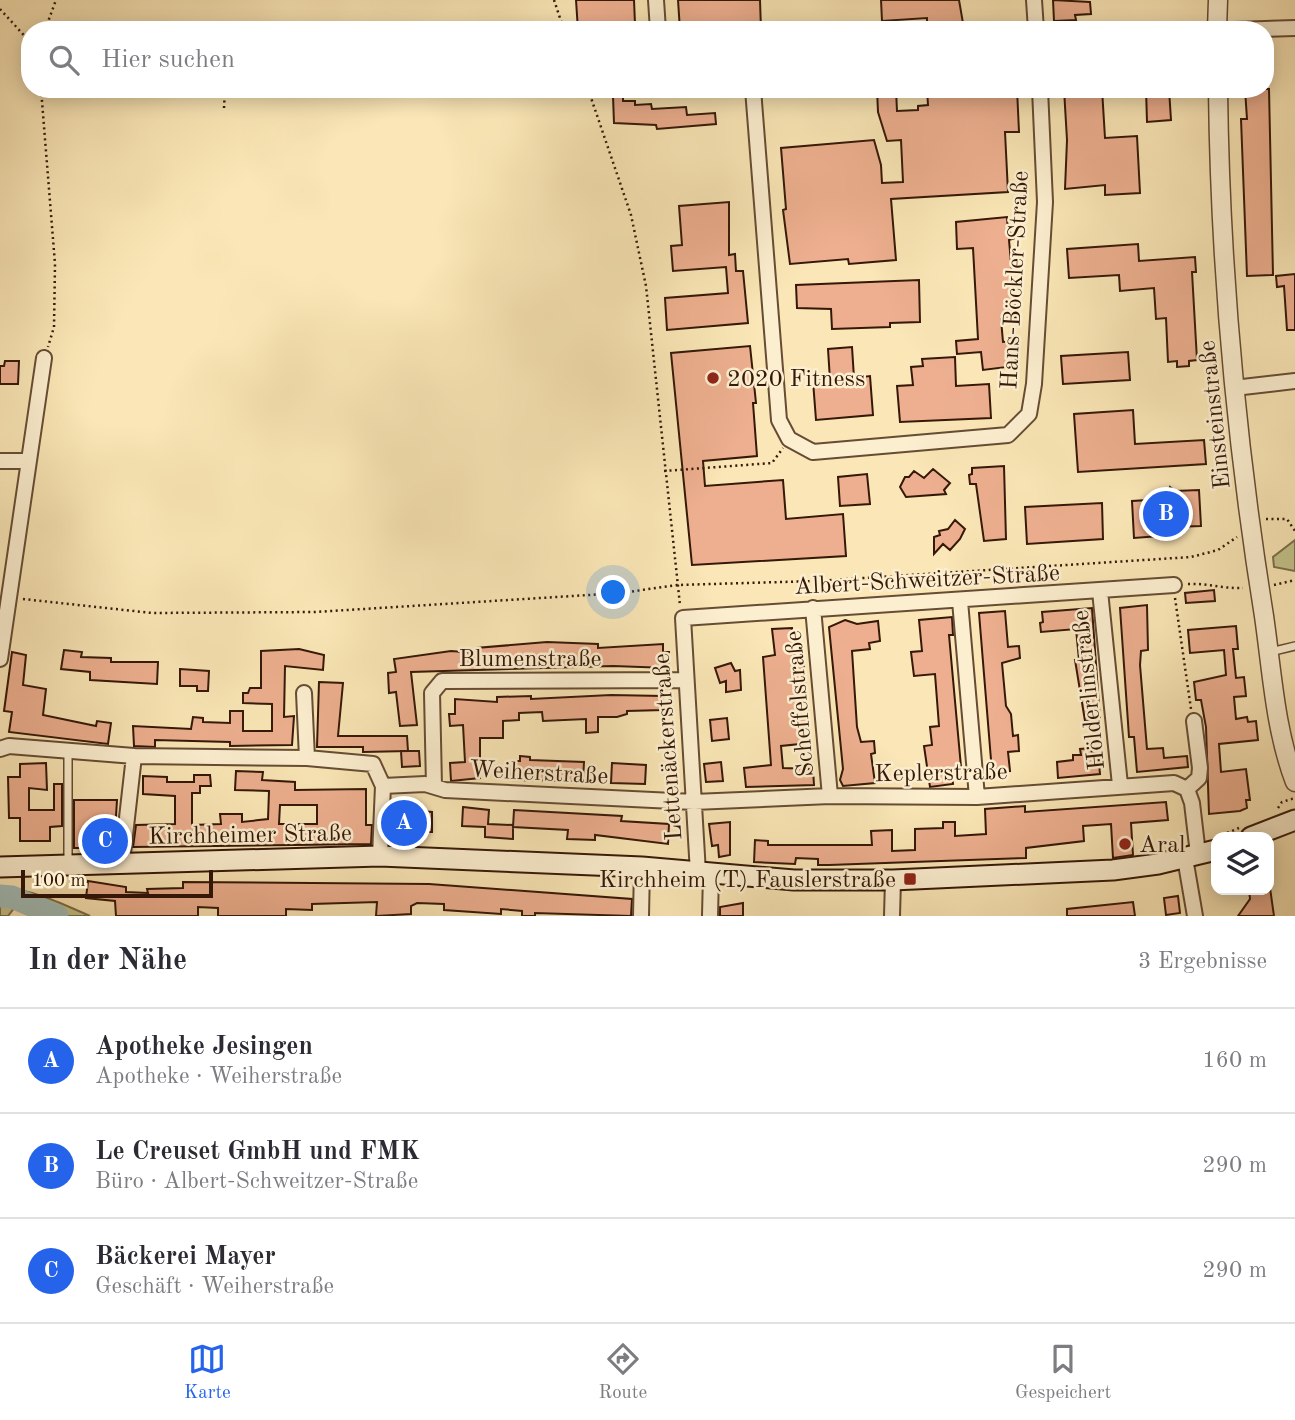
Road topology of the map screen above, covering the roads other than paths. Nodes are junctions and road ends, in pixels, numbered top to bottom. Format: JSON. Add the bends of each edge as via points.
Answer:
{"nodes":[{"id":1,"x":656,"y":0,"type":"edge"},
{"id":2,"x":1034,"y":0,"type":"edge"},
{"id":3,"x":1218,"y":0,"type":"edge"},
{"id":4,"x":657,"y":21,"type":"edge"},
{"id":5,"x":1035,"y":21,"type":"edge"},
{"id":6,"x":1217,"y":21,"type":"edge"},
{"id":7,"x":1295,"y":28,"type":"edge"},
{"id":8,"x":1274,"y":29,"type":"edge"},
{"id":9,"x":754,"y":98,"type":"edge"},
{"id":10,"x":1040,"y":98,"type":"edge"},
{"id":11,"x":1218,"y":98,"type":"edge"},
{"id":12,"x":44,"y":358,"type":"road end"},
{"id":13,"x":1295,"y":381,"type":"edge"},
{"id":14,"x":1234,"y":388,"type":"junction"},
{"id":15,"x":0,"y":461,"type":"edge"},
{"id":16,"x":27,"y":461,"type":"junction"},
{"id":17,"x":1174,"y":585,"type":"road end"},
{"id":18,"x":1100,"y":591,"type":"junction"},
{"id":19,"x":960,"y":601,"type":"junction"},
{"id":20,"x":813,"y":608,"type":"junction"},
{"id":21,"x":683,"y":618,"type":"joint"},
{"id":22,"x":1295,"y":646,"type":"edge"},
{"id":23,"x":1269,"y":652,"type":"junction"},
{"id":24,"x":0,"y":659,"type":"edge"},
{"id":25,"x":684,"y":680,"type":"junction"},
{"id":26,"x":304,"y":693,"type":"dead end"},
{"id":27,"x":1194,"y":720,"type":"road end"},
{"id":28,"x":1282,"y":733,"type":"junction"},
{"id":29,"x":0,"y":749,"type":"edge"},
{"id":30,"x":68,"y":751,"type":"junction"},
{"id":31,"x":134,"y":756,"type":"junction"},
{"id":32,"x":307,"y":758,"type":"junction"},
{"id":33,"x":1295,"y":759,"type":"edge"},
{"id":34,"x":1295,"y":782,"type":"edge"},
{"id":35,"x":1120,"y":785,"type":"junction"},
{"id":36,"x":383,"y":786,"type":"junction"},
{"id":37,"x":434,"y":786,"type":"junction"},
{"id":38,"x":1187,"y":789,"type":"junction"},
{"id":39,"x":830,"y":796,"type":"junction"},
{"id":40,"x":977,"y":797,"type":"junction"},
{"id":41,"x":694,"y":802,"type":"junction"},
{"id":42,"x":1295,"y":820,"type":"edge"},
{"id":43,"x":1264,"y":832,"type":"edge"},
{"id":44,"x":1200,"y":854,"type":"edge"},
{"id":45,"x":380,"y":856,"type":"junction"},
{"id":46,"x":122,"y":862,"type":"junction"},
{"id":47,"x":68,"y":864,"type":"junction"},
{"id":48,"x":0,"y":867,"type":"edge"},
{"id":49,"x":642,"y":867,"type":"junction"},
{"id":50,"x":704,"y":873,"type":"junction"},
{"id":51,"x":893,"y":880,"type":"junction"},
{"id":52,"x":641,"y":916,"type":"edge"},
{"id":53,"x":710,"y":916,"type":"edge"},
{"id":54,"x":892,"y":916,"type":"edge"},
{"id":55,"x":1195,"y":916,"type":"edge"}],
"edges":[{"from":1,"to":4,"type":"street"},
{"from":2,"to":5,"type":"street"},
{"from":3,"to":6,"type":"street"},
{"from":7,"to":8,"type":"street"},
{"from":9,"to":10,"type":"street","name":"Hans-Böckler-Straße","via":[[779,420],[789,439],[813,452],[1008,435],[1029,414],[1045,202]]},
{"from":11,"to":14,"type":"street","name":"Einsteinstraße"},
{"from":12,"to":16,"type":"street"},
{"from":13,"to":14,"type":"street"},
{"from":14,"to":23,"type":"street","name":"Einsteinstraße"},
{"from":15,"to":16,"type":"street"},
{"from":16,"to":24,"type":"street"},
{"from":17,"to":18,"type":"street","name":"Albert-Schweitzer-Straße"},
{"from":18,"to":19,"type":"street","name":"Albert-Schweitzer-Straße"},
{"from":18,"to":35,"type":"street","name":"Hölderlinstraße"},
{"from":19,"to":20,"type":"street","name":"Albert-Schweitzer-Straße"},
{"from":19,"to":40,"type":"street"},
{"from":20,"to":21,"type":"street","name":"Albert-Schweitzer-Straße"},
{"from":20,"to":39,"type":"street","name":"Scheffelstraße"},
{"from":21,"to":25,"type":"street","name":"Lettenäckerstraße"},
{"from":22,"to":23,"type":"lane"},
{"from":23,"to":28,"type":"street","name":"Einsteinstraße"},
{"from":25,"to":37,"type":"street","name":"Blumenstraße","via":[[442,681],[432,693]]},
{"from":25,"to":41,"type":"street","name":"Lettenäckerstraße"},
{"from":26,"to":32,"type":"street"},
{"from":27,"to":38,"type":"street","via":[[1199,778]]},
{"from":28,"to":33,"type":"street","name":"Einsteinstraße"},
{"from":28,"to":34,"type":"street","name":"Einsteinstraße"},
{"from":29,"to":30,"type":"street"},
{"from":30,"to":31,"type":"street"},
{"from":30,"to":47,"type":"lane"},
{"from":31,"to":32,"type":"street"},
{"from":31,"to":46,"type":"street"},
{"from":32,"to":36,"type":"street","via":[[373,764]]},
{"from":35,"to":38,"type":"street","name":"Keplerstraße","via":[[1174,783]]},
{"from":35,"to":40,"type":"street","name":"Keplerstraße"},
{"from":36,"to":37,"type":"street","name":"Weiherstraße"},
{"from":36,"to":45,"type":"street"},
{"from":37,"to":41,"type":"street","name":"Weiherstraße"},
{"from":38,"to":44,"type":"street"},
{"from":39,"to":40,"type":"street","name":"Keplerstraße"},
{"from":39,"to":41,"type":"street","name":"Keplerstraße"},
{"from":41,"to":50,"type":"street","name":"Lettenäckerstraße"},
{"from":42,"to":43,"type":"main road"},
{"from":44,"to":51,"type":"main road","name":"Kirchheimer Straße","via":[[1113,870]]},
{"from":44,"to":55,"type":"street"},
{"from":45,"to":46,"type":"main road","name":"Kirchheimer Straße"},
{"from":45,"to":49,"type":"main road","name":"Kirchheimer Straße"},
{"from":46,"to":47,"type":"main road","name":"Kirchheimer Straße"},
{"from":47,"to":48,"type":"main road","name":"Kirchheimer Straße"},
{"from":49,"to":50,"type":"main road","name":"Kirchheimer Straße"},
{"from":49,"to":52,"type":"street"},
{"from":50,"to":51,"type":"main road","name":"Kirchheimer Straße","via":[[794,880]]},
{"from":50,"to":53,"type":"street"},
{"from":51,"to":54,"type":"street"}]}
